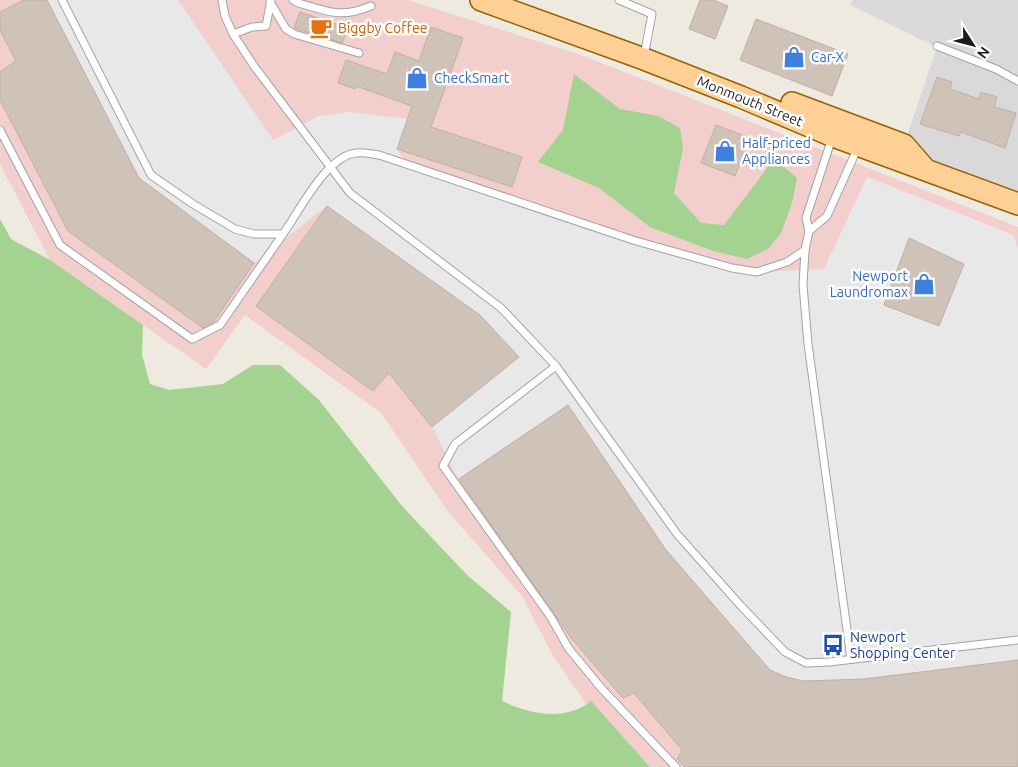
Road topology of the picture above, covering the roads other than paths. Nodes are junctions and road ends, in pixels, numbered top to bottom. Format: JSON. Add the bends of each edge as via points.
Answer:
{"nodes":[{"id":1,"x":62,"y":0,"type":"edge"},
{"id":2,"x":222,"y":0,"type":"edge"},
{"id":3,"x":293,"y":0,"type":"edge"},
{"id":4,"x":481,"y":0,"type":"edge"},
{"id":5,"x":619,"y":0,"type":"edge"},
{"id":6,"x":271,"y":1,"type":"edge"},
{"id":7,"x":371,"y":6,"type":"dead end"},
{"id":8,"x":233,"y":34,"type":"junction"},
{"id":9,"x":937,"y":46,"type":"dead end"},
{"id":10,"x":360,"y":53,"type":"dead end"},
{"id":11,"x":644,"y":59,"type":"junction"},
{"id":12,"x":1018,"y":81,"type":"edge"},
{"id":13,"x":741,"y":97,"type":"junction"},
{"id":14,"x":0,"y":130,"type":"edge"},
{"id":15,"x":833,"y":136,"type":"junction"},
{"id":16,"x":859,"y":145,"type":"junction"},
{"id":17,"x":332,"y":167,"type":"junction"},
{"id":18,"x":926,"y":170,"type":"junction"},
{"id":19,"x":1018,"y":204,"type":"edge"},
{"id":20,"x":809,"y":231,"type":"junction"},
{"id":21,"x":283,"y":234,"type":"junction"},
{"id":22,"x":805,"y":250,"type":"junction"},
{"id":23,"x":556,"y":366,"type":"junction"},
{"id":24,"x":1018,"y":640,"type":"edge"},
{"id":25,"x":850,"y":660,"type":"junction"},
{"id":26,"x":676,"y":767,"type":"edge"}],
"edges":[{"from":1,"to":21,"type":"lane","via":[[151,175],[234,229],[254,234]]},
{"from":2,"to":8,"type":"lane"},
{"from":3,"to":7,"type":"lane","via":[[342,14]]},
{"from":4,"to":11,"type":"main road","name":"Monmouth Street"},
{"from":5,"to":11,"type":"lane","via":[[652,14]]},
{"from":6,"to":8,"type":"lane","via":[[266,26]]},
{"from":6,"to":10,"type":"lane","via":[[286,29],[294,34]]},
{"from":8,"to":17,"type":"lane"},
{"from":9,"to":12,"type":"lane"},
{"from":11,"to":13,"type":"main road","name":"Monmouth Street"},
{"from":13,"to":15,"type":"main road","name":"Monmouth Street"},
{"from":13,"to":18,"type":"main road","via":[[765,93],[904,145]]},
{"from":14,"to":21,"type":"lane","via":[[60,245],[192,339],[220,325]]},
{"from":15,"to":16,"type":"main road","name":"Monmouth Street"},
{"from":15,"to":20,"type":"lane","via":[[806,218]]},
{"from":16,"to":18,"type":"main road","name":"Monmouth Street"},
{"from":16,"to":20,"type":"lane","via":[[827,216]]},
{"from":17,"to":21,"type":"lane"},
{"from":17,"to":22,"type":"lane","via":[[356,152],[380,155],[636,241],[732,268],[757,272],[787,262]]},
{"from":17,"to":23,"type":"lane","via":[[350,193],[501,308]]},
{"from":18,"to":19,"type":"main road","name":"Monmouth Street"},
{"from":20,"to":22,"type":"lane"},
{"from":22,"to":25,"type":"lane","via":[[803,285],[808,344]]},
{"from":23,"to":25,"type":"lane","via":[[677,534],[785,652],[806,663]]},
{"from":23,"to":26,"type":"lane","via":[[455,444],[443,466],[550,616],[569,649]]},
{"from":24,"to":25,"type":"lane"}]}
